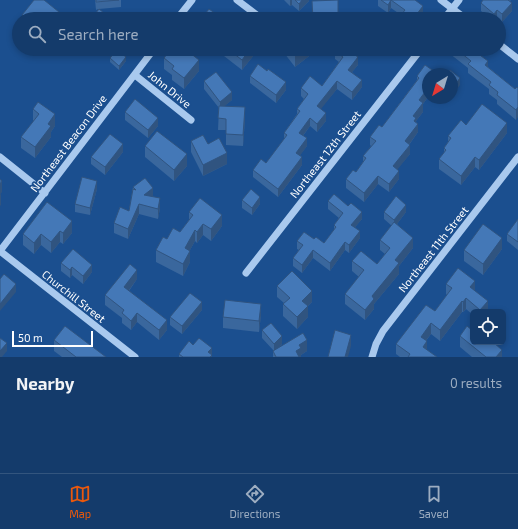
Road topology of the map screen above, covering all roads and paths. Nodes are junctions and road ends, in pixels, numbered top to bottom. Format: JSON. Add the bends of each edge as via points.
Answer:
{"nodes":[{"id":1,"x":192,"y":0,"type":"edge"},
{"id":2,"x":237,"y":0,"type":"edge"},
{"id":3,"x":441,"y":0,"type":"edge"},
{"id":4,"x":459,"y":0,"type":"edge"},
{"id":5,"x":452,"y":8,"type":"junction"},
{"id":6,"x":183,"y":12,"type":"edge"},
{"id":7,"x":253,"y":12,"type":"edge"},
{"id":8,"x":449,"y":12,"type":"edge"},
{"id":9,"x":457,"y":12,"type":"edge"},
{"id":10,"x":506,"y":50,"type":"edge"},
{"id":11,"x":149,"y":56,"type":"edge"},
{"id":12,"x":416,"y":56,"type":"edge"},
{"id":13,"x":518,"y":59,"type":"edge"},
{"id":14,"x":135,"y":74,"type":"junction"},
{"id":15,"x":191,"y":120,"type":"dead end"},
{"id":16,"x":518,"y":157,"type":"edge"},
{"id":17,"x":0,"y":158,"type":"edge"},
{"id":18,"x":45,"y":193,"type":"junction"},
{"id":19,"x":0,"y":251,"type":"edge"},
{"id":20,"x":246,"y":273,"type":"dead end"},
{"id":21,"x":135,"y":357,"type":"edge"},
{"id":22,"x":372,"y":357,"type":"edge"}],
"edges":[{"from":1,"to":6,"type":"street"},
{"from":2,"to":7,"type":"street"},
{"from":3,"to":5,"type":"street"},
{"from":4,"to":5,"type":"street"},
{"from":5,"to":8,"type":"street"},
{"from":5,"to":9,"type":"street"},
{"from":10,"to":13,"type":"street"},
{"from":11,"to":14,"type":"street","name":"Northeast Beacon Drive"},
{"from":12,"to":20,"type":"street","name":"Northeast 12th Street"},
{"from":14,"to":15,"type":"street","name":"John Drive"},
{"from":14,"to":18,"type":"street","name":"Northeast Beacon Drive"},
{"from":16,"to":22,"type":"street","name":"Northeast 11th Street","via":[[383,331]]},
{"from":17,"to":18,"type":"street"},
{"from":18,"to":19,"type":"street","name":"Northeast Beacon Drive"},
{"from":19,"to":21,"type":"street","name":"Churchill Street"}]}
